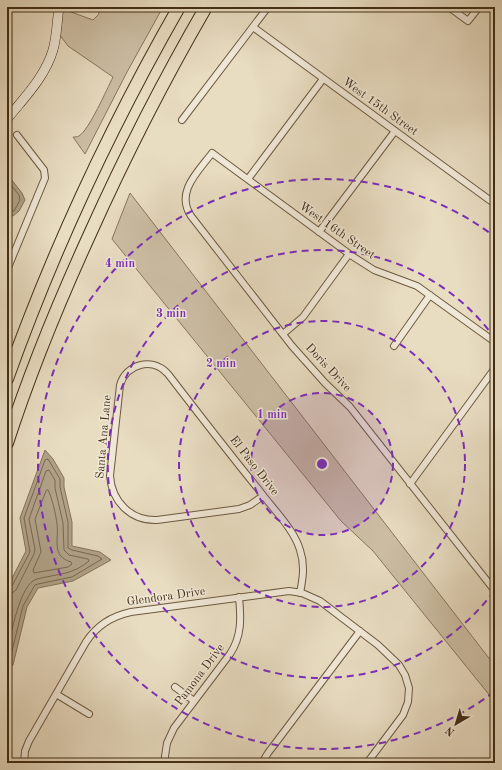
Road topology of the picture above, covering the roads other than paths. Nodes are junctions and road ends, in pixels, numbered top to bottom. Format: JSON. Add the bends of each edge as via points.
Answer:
{"nodes":[{"id":1,"x":59,"y":7,"type":"edge"},
{"id":2,"x":179,"y":7,"type":"edge"},
{"id":3,"x":206,"y":7,"type":"edge"},
{"id":4,"x":268,"y":7,"type":"edge"},
{"id":5,"x":449,"y":7,"type":"edge"},
{"id":6,"x":479,"y":7,"type":"edge"},
{"id":7,"x":253,"y":27,"type":"junction"},
{"id":8,"x":323,"y":79,"type":"junction"},
{"id":9,"x":7,"y":119,"type":"edge"},
{"id":10,"x":182,"y":120,"type":"dead end"},
{"id":11,"x":395,"y":131,"type":"junction"},
{"id":12,"x":17,"y":135,"type":"dead end"},
{"id":13,"x":212,"y":153,"type":"joint"},
{"id":14,"x":248,"y":179,"type":"junction"},
{"id":15,"x":495,"y":204,"type":"edge"},
{"id":16,"x":319,"y":232,"type":"junction"},
{"id":17,"x":349,"y":254,"type":"junction"},
{"id":18,"x":9,"y":259,"type":"edge"},
{"id":19,"x":7,"y":270,"type":"edge"},
{"id":20,"x":430,"y":295,"type":"junction"},
{"id":21,"x":283,"y":334,"type":"junction"},
{"id":22,"x":495,"y":342,"type":"edge"},
{"id":23,"x":394,"y":346,"type":"dead end"},
{"id":24,"x":157,"y":366,"type":"joint"},
{"id":25,"x":495,"y":368,"type":"edge"},
{"id":26,"x":7,"y":379,"type":"edge"},
{"id":27,"x":7,"y":443,"type":"edge"},
{"id":28,"x":410,"y":484,"type":"junction"},
{"id":29,"x":263,"y":496,"type":"junction"},
{"id":30,"x":495,"y":591,"type":"edge"},
{"id":31,"x":300,"y":593,"type":"junction"},
{"id":32,"x":239,"y":597,"type":"junction"},
{"id":33,"x":360,"y":631,"type":"junction"},
{"id":34,"x":175,"y":687,"type":"dead end"},
{"id":35,"x":56,"y":694,"type":"junction"},
{"id":36,"x":194,"y":701,"type":"junction"},
{"id":37,"x":89,"y":714,"type":"dead end"},
{"id":38,"x":24,"y":763,"type":"edge"},
{"id":39,"x":164,"y":763,"type":"edge"},
{"id":40,"x":262,"y":763,"type":"edge"},
{"id":41,"x":367,"y":763,"type":"edge"}],
"edges":[{"from":1,"to":9,"type":"street","via":[[56,38],[48,62],[41,77]]},
{"from":2,"to":26,"type":"highway","via":[[82,194]]},
{"from":3,"to":27,"type":"highway","via":[[145,118],[93,227],[61,298]]},
{"from":4,"to":7,"type":"street"},
{"from":5,"to":6,"type":"street","via":[[468,21]]},
{"from":7,"to":8,"type":"street","name":"West 15th Street"},
{"from":7,"to":10,"type":"street"},
{"from":8,"to":11,"type":"street","name":"West 15th Street"},
{"from":8,"to":14,"type":"street"},
{"from":11,"to":15,"type":"street","name":"West 15th Street"},
{"from":11,"to":16,"type":"street"},
{"from":12,"to":18,"type":"street","via":[[44,171],[45,178]]},
{"from":13,"to":14,"type":"street","name":"West 16th Street"},
{"from":13,"to":21,"type":"street","name":"Doris Drive","via":[[188,187],[186,206],[191,216]]},
{"from":14,"to":16,"type":"street","name":"West 16th Street"},
{"from":16,"to":17,"type":"street","name":"West 16th Street"},
{"from":17,"to":20,"type":"street","name":"West 16th Street","via":[[374,270],[418,286]]},
{"from":17,"to":21,"type":"street","via":[[303,317]]},
{"from":18,"to":19,"type":"street"},
{"from":20,"to":22,"type":"street","name":"West 16th Street"},
{"from":20,"to":23,"type":"street"},
{"from":21,"to":28,"type":"street","name":"Doris Drive","via":[[310,367],[350,407]]},
{"from":24,"to":29,"type":"street","name":"El Paso Drive","via":[[167,373]]},
{"from":24,"to":29,"type":"street","name":"Santa Ana Lane","via":[[135,366],[126,373],[120,383],[110,476],[116,499],[121,506],[137,517],[157,520],[239,509]]},
{"from":25,"to":28,"type":"street"},
{"from":28,"to":30,"type":"street","name":"Doris Drive"},
{"from":29,"to":31,"type":"street","name":"El Paso Drive","via":[[290,530],[300,550],[303,572]]},
{"from":31,"to":32,"type":"street","name":"Glendora Drive","via":[[283,591]]},
{"from":31,"to":33,"type":"street","name":"Glendora Drive","via":[[320,601]]},
{"from":32,"to":35,"type":"street","name":"Glendora Drive","via":[[125,613],[107,620],[89,638]]},
{"from":32,"to":36,"type":"street","name":"Pamona Drive","via":[[241,622],[237,641]]},
{"from":33,"to":40,"type":"street"},
{"from":33,"to":41,"type":"street","name":"Glendora Drive","via":[[399,666],[409,688],[409,700],[404,713]]},
{"from":34,"to":36,"type":"street"},
{"from":35,"to":37,"type":"street"},
{"from":35,"to":38,"type":"street","name":"Glendora Drive","via":[[28,743]]},
{"from":36,"to":39,"type":"street","name":"Pamona Drive","via":[[172,733]]}]}
